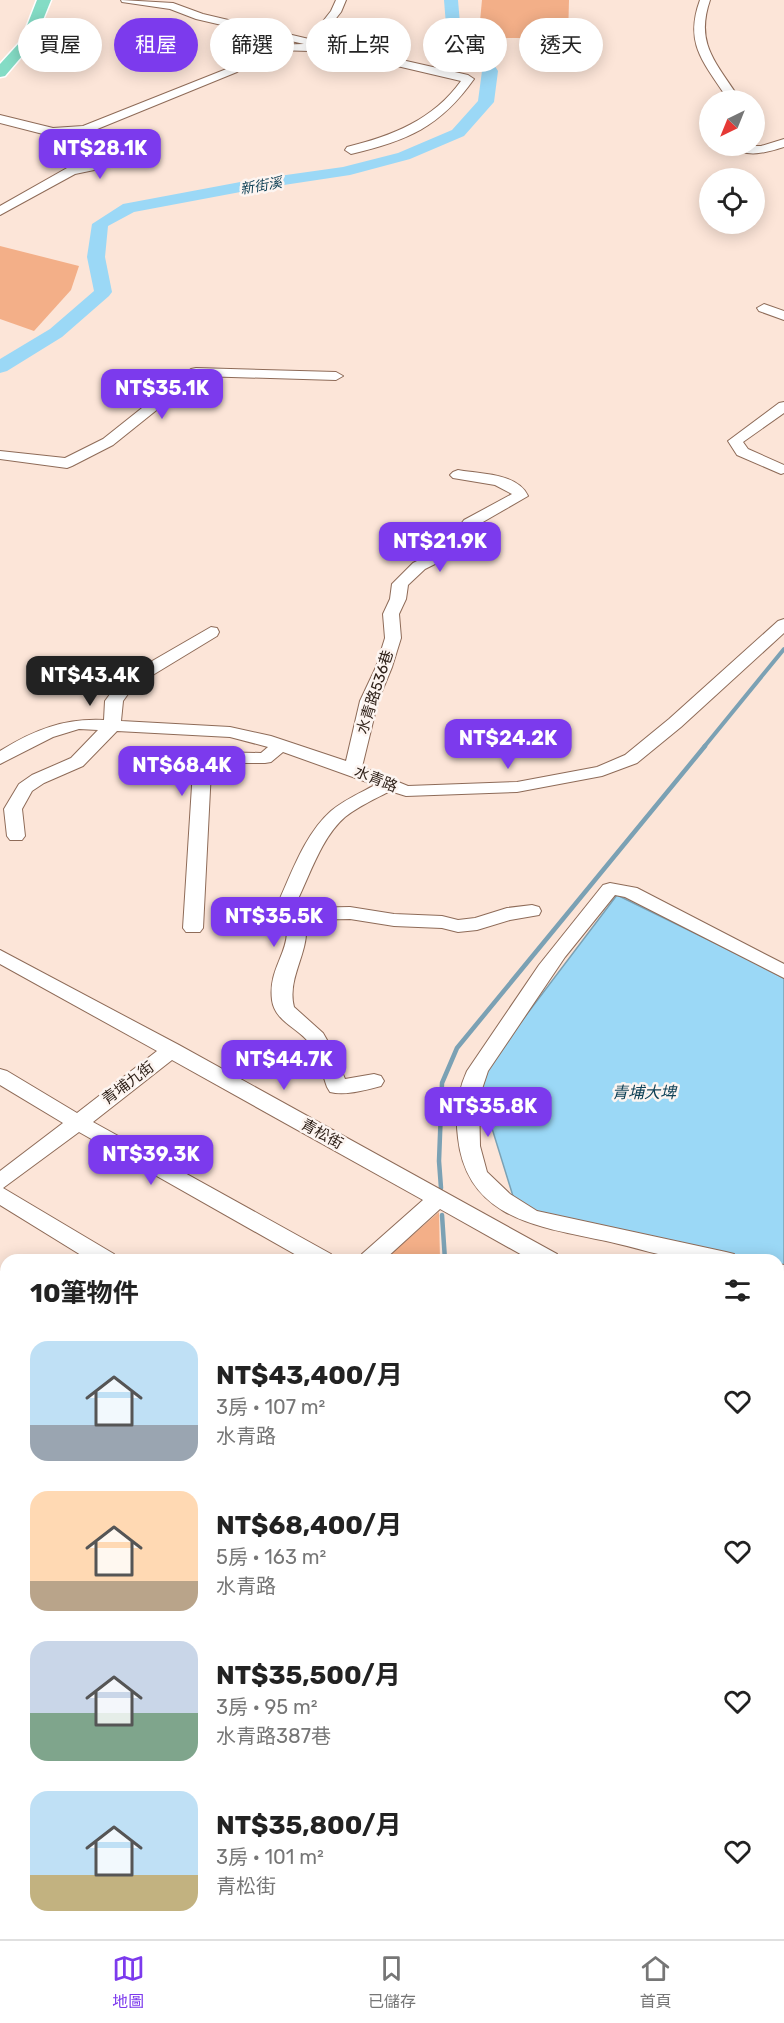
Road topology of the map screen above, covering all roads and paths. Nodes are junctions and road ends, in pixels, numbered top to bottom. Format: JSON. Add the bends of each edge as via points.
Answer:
{"nodes":[{"id":1,"x":126,"y":0,"type":"edge"},
{"id":2,"x":341,"y":0,"type":"edge"},
{"id":3,"x":705,"y":0,"type":"edge"},
{"id":4,"x":37,"y":2,"type":"edge"},
{"id":5,"x":173,"y":3,"type":"edge"},
{"id":6,"x":330,"y":18,"type":"edge"},
{"id":7,"x":306,"y":42,"type":"edge"},
{"id":8,"x":306,"y":48,"type":"edge"},
{"id":9,"x":0,"y":62,"type":"edge"},
{"id":10,"x":411,"y":66,"type":"edge"},
{"id":11,"x":0,"y":73,"type":"edge"},
{"id":12,"x":728,"y":90,"type":"edge"},
{"id":13,"x":0,"y":119,"type":"edge"},
{"id":14,"x":72,"y":137,"type":"dead end"},
{"id":15,"x":784,"y":143,"type":"edge"},
{"id":16,"x":765,"y":148,"type":"edge"},
{"id":17,"x":351,"y":150,"type":"dead end"},
{"id":18,"x":0,"y":211,"type":"edge"},
{"id":19,"x":764,"y":308,"type":"dead end"},
{"id":20,"x":784,"y":316,"type":"edge"},
{"id":21,"x":336,"y":376,"type":"dead end"},
{"id":22,"x":784,"y":406,"type":"edge"},
{"id":23,"x":0,"y":455,"type":"edge"},
{"id":24,"x":781,"y":469,"type":"dead end"},
{"id":25,"x":458,"y":476,"type":"dead end"},
{"id":26,"x":784,"y":624,"type":"edge"},
{"id":27,"x":211,"y":632,"type":"dead end"},
{"id":28,"x":112,"y":726,"type":"junction"},
{"id":29,"x":280,"y":745,"type":"junction"},
{"id":30,"x":0,"y":759,"type":"edge"},
{"id":31,"x":353,"y":770,"type":"junction"},
{"id":32,"x":388,"y":785,"type":"junction"},
{"id":33,"x":16,"y":836,"type":"dead end"},
{"id":34,"x":532,"y":911,"type":"dead end"},
{"id":35,"x":296,"y":914,"type":"junction"},
{"id":36,"x":193,"y":928,"type":"dead end"},
{"id":37,"x":0,"y":956,"type":"edge"},
{"id":38,"x":784,"y":972,"type":"edge"},
{"id":39,"x":172,"y":1050,"type":"junction"},
{"id":40,"x":0,"y":1076,"type":"edge"},
{"id":41,"x":374,"y":1081,"type":"dead end"},
{"id":42,"x":77,"y":1122,"type":"junction"},
{"id":43,"x":0,"y":1182,"type":"edge"},
{"id":44,"x":0,"y":1195,"type":"edge"},
{"id":45,"x":438,"y":1199,"type":"junction"},
{"id":46,"x":96,"y":1254,"type":"edge"},
{"id":47,"x":312,"y":1254,"type":"edge"},
{"id":48,"x":377,"y":1254,"type":"edge"},
{"id":49,"x":538,"y":1254,"type":"edge"},
{"id":50,"x":699,"y":1254,"type":"edge"}],
"edges":[{"from":1,"to":5,"type":"street","via":[[152,5]]},
{"from":2,"to":6,"type":"street"},
{"from":3,"to":12,"type":"street","via":[[697,23],[700,41],[705,59]]},
{"from":4,"to":9,"type":"main road","via":[[14,46]]},
{"from":4,"to":11,"type":"main road","via":[[27,42]]},
{"from":5,"to":7,"type":"street","via":[[176,9],[200,17]]},
{"from":8,"to":13,"type":"street","via":[[273,47],[232,70],[69,133],[48,133]]},
{"from":10,"to":17,"type":"street","via":[[468,79],[447,106],[426,121],[372,146]]},
{"from":14,"to":18,"type":"street","via":[[112,148],[95,166],[71,171]]},
{"from":15,"to":16,"type":"street"},
{"from":19,"to":20,"type":"street"},
{"from":21,"to":23,"type":"street","via":[[196,372],[108,442],[67,463]]},
{"from":22,"to":24,"type":"street","via":[[735,441],[742,452]]},
{"from":25,"to":31,"type":"street","name":"水青路536巷","via":[[499,481],[517,489],[520,496],[470,523],[447,552],[419,566],[400,584],[391,614],[393,638],[369,701]]},
{"from":26,"to":32,"type":"street","name":"水青路","via":[[631,759],[602,771],[506,788],[406,791]]},
{"from":27,"to":28,"type":"street","via":[[127,683],[114,701]]},
{"from":28,"to":29,"type":"street","name":"水青路","via":[[230,732]]},
{"from":28,"to":30,"type":"street","name":"水青路","via":[[78,724],[48,733]]},
{"from":28,"to":33,"type":"street","via":[[77,762],[38,778],[25,788],[13,809]]},
{"from":29,"to":31,"type":"street","name":"水青路"},
{"from":29,"to":36,"type":"street","via":[[265,758],[216,757],[207,760],[202,770]]},
{"from":31,"to":32,"type":"street","name":"水青路"},
{"from":32,"to":35,"type":"street","via":[[333,819],[287,903]]},
{"from":34,"to":35,"type":"street","via":[[458,926],[350,913]]},
{"from":35,"to":41,"type":"street","via":[[298,938],[284,976],[282,1000],[287,1014],[320,1041],[337,1087]]},
{"from":37,"to":39,"type":"street","name":"青松街"},
{"from":38,"to":50,"type":"street","via":[[630,892],[610,889],[537,981],[479,1066],[468,1093],[469,1144],[477,1174],[502,1200],[531,1217]]},
{"from":39,"to":42,"type":"street","name":"青埔九街"},
{"from":39,"to":45,"type":"street","name":"青松街"},
{"from":40,"to":42,"type":"street"},
{"from":42,"to":43,"type":"street","name":"青埔九街"},
{"from":42,"to":47,"type":"street"},
{"from":44,"to":46,"type":"street"},
{"from":45,"to":48,"type":"street"},
{"from":45,"to":49,"type":"street","name":"青松街"}]}
